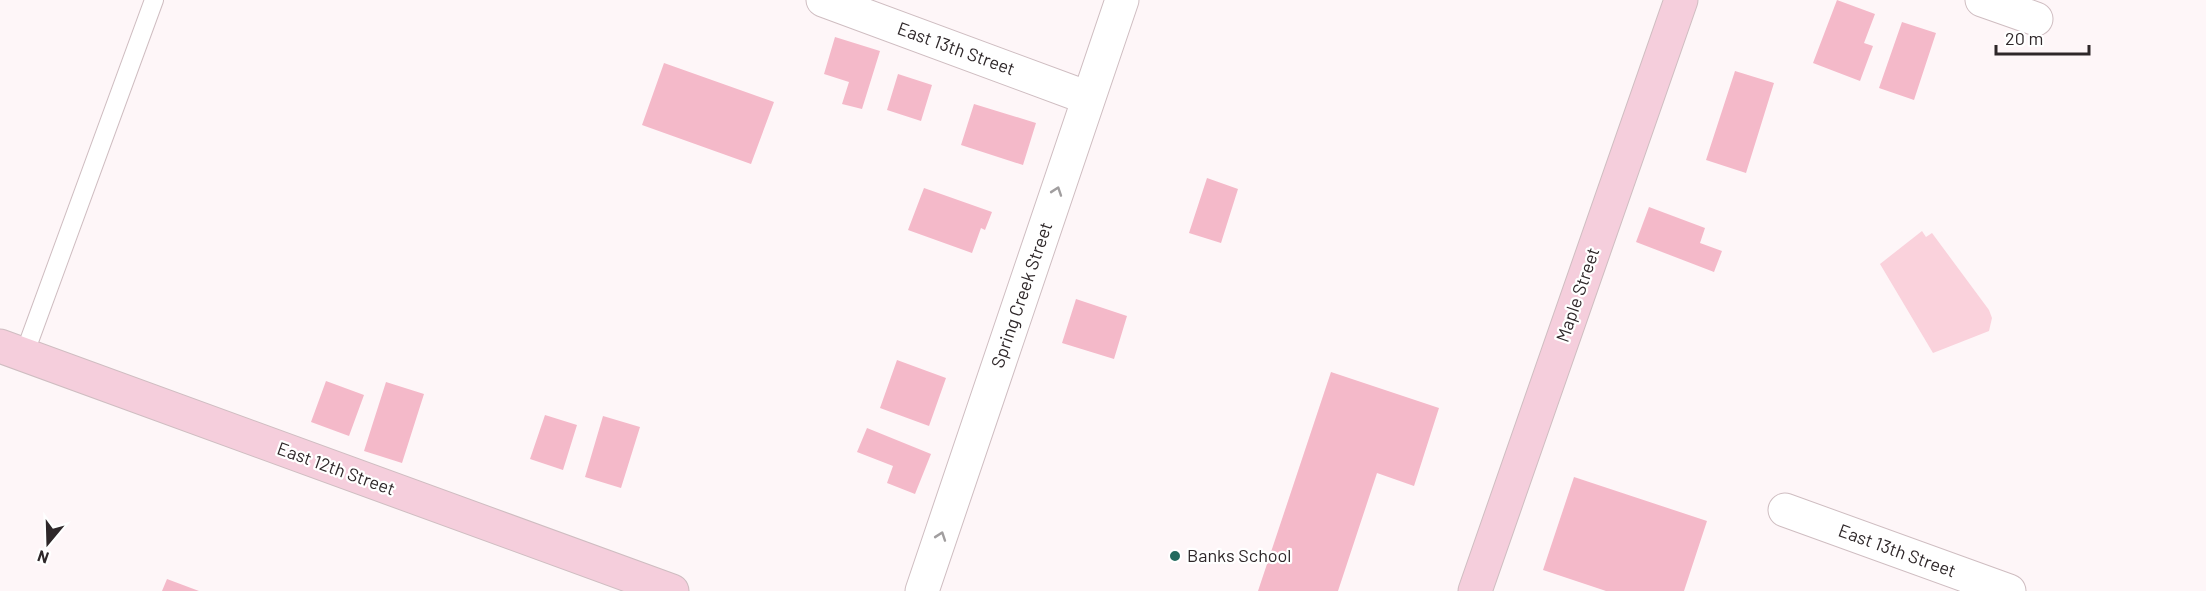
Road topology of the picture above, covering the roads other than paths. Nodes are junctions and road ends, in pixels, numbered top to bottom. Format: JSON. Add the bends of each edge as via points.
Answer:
{"nodes":[{"id":1,"x":154,"y":0,"type":"edge"},
{"id":2,"x":823,"y":0,"type":"edge"},
{"id":3,"x":1122,"y":0,"type":"edge"},
{"id":4,"x":1681,"y":0,"type":"edge"},
{"id":5,"x":1982,"y":0,"type":"edge"},
{"id":6,"x":2036,"y":19,"type":"dead end"},
{"id":7,"x":1088,"y":98,"type":"junction"},
{"id":8,"x":12,"y":350,"type":"edge"},
{"id":9,"x":1785,"y":510,"type":"dead end"},
{"id":10,"x":672,"y":591,"type":"edge"},
{"id":11,"x":922,"y":591,"type":"edge"},
{"id":12,"x":1475,"y":591,"type":"edge"},
{"id":13,"x":2009,"y":591,"type":"edge"}],
"edges":[{"from":1,"to":8,"type":"lane"},
{"from":2,"to":7,"type":"street","name":"East 13th Street"},
{"from":3,"to":7,"type":"street","name":"Spring Creek Street"},
{"from":4,"to":12,"type":"main road","name":"Maple Street"},
{"from":5,"to":6,"type":"street"},
{"from":11,"to":7,"type":"street","name":"Spring Creek Street","one_way":true},
{"from":8,"to":10,"type":"main road","name":"East 12th Street"},
{"from":9,"to":13,"type":"street","name":"East 13th Street"}]}
